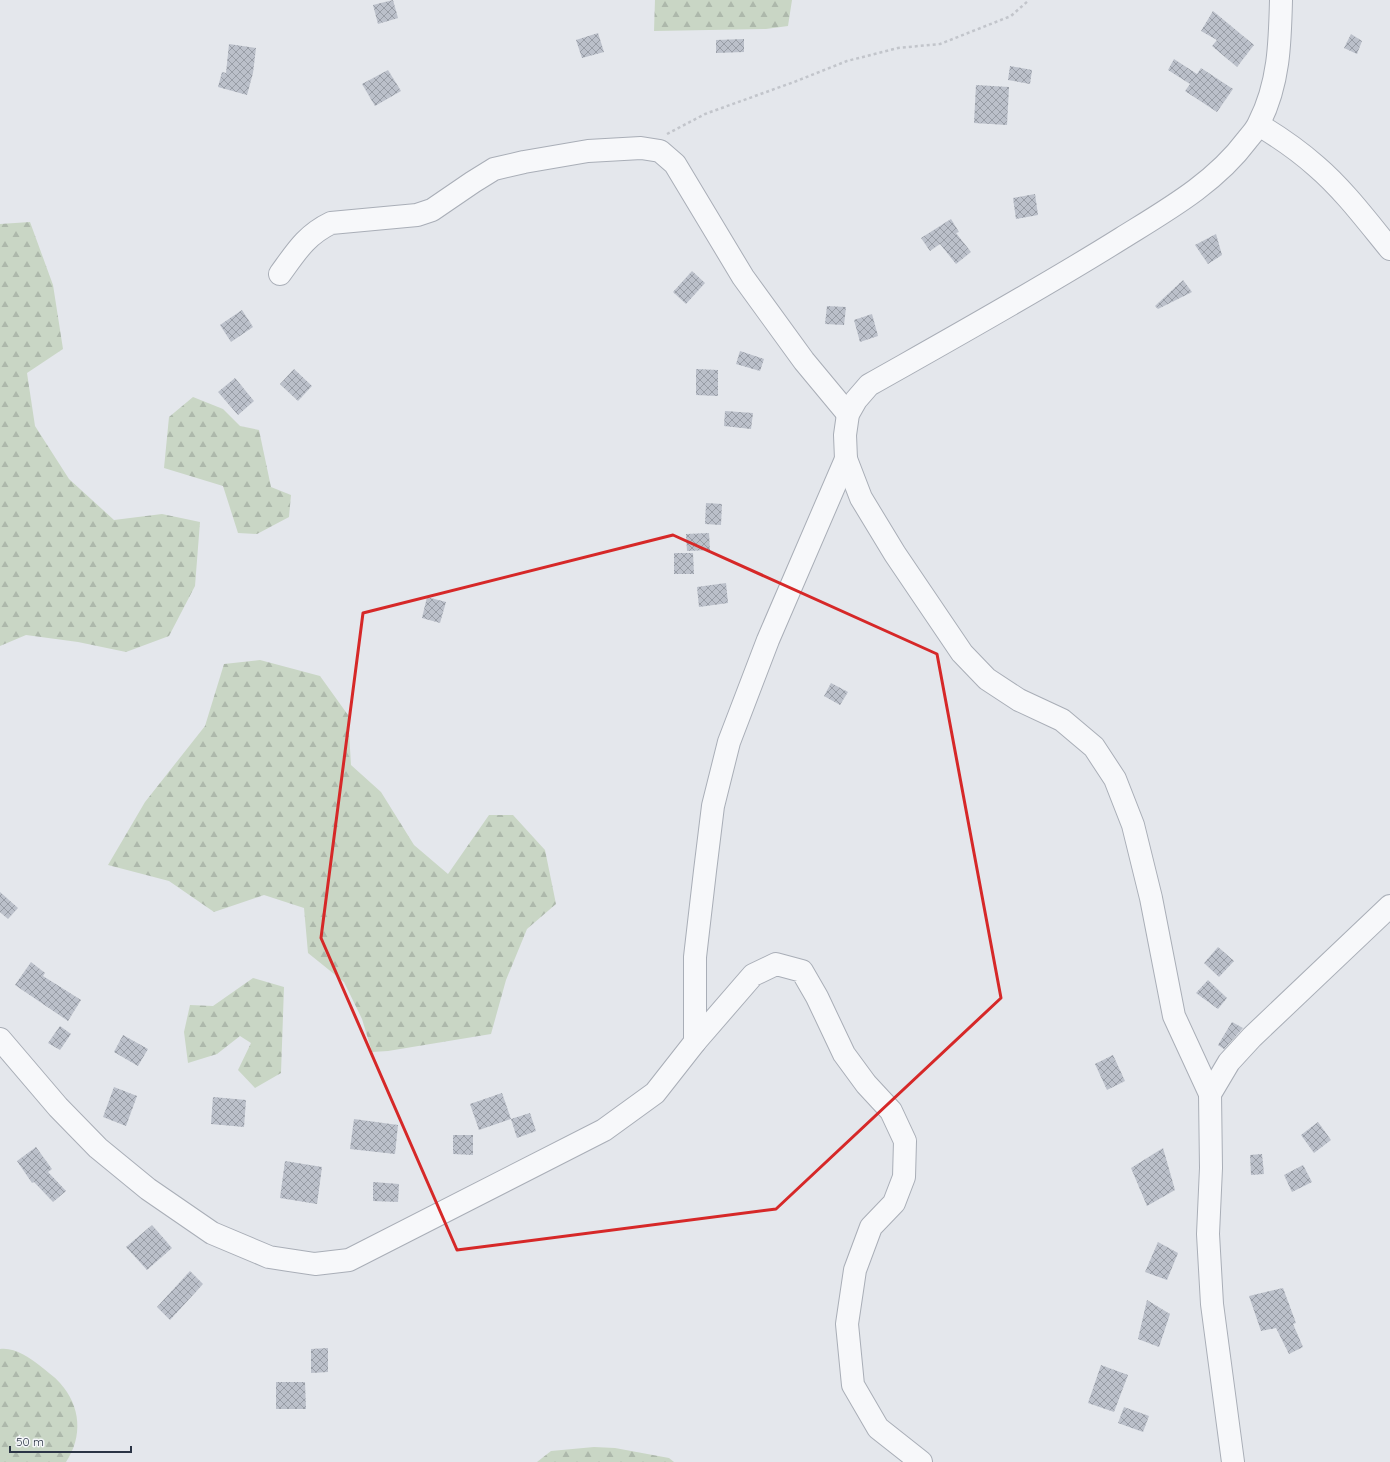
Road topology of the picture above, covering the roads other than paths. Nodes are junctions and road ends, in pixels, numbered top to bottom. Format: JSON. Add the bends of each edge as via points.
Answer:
{"nodes":[{"id":1,"x":1281,"y":0,"type":"edge"},
{"id":2,"x":1259,"y":125,"type":"junction"},
{"id":3,"x":1390,"y":249,"type":"edge"},
{"id":4,"x":280,"y":274,"type":"dead end"},
{"id":5,"x":848,"y":414,"type":"junction"},
{"id":6,"x":846,"y":459,"type":"junction"},
{"id":7,"x":1390,"y":906,"type":"edge"},
{"id":8,"x":0,"y":1039,"type":"edge"},
{"id":9,"x":695,"y":1042,"type":"junction"},
{"id":10,"x":1210,"y":1094,"type":"junction"},
{"id":11,"x":921,"y":1462,"type":"edge"},
{"id":12,"x":1233,"y":1462,"type":"edge"}],
"edges":[{"from":1,"to":2,"type":"street","via":[[1280,48],[1276,76]]},
{"from":2,"to":3,"type":"street","via":[[1288,143],[1318,167]]},
{"from":2,"to":5,"type":"street","via":[[1234,157],[1214,177],[1050,283],[869,385]]},
{"from":4,"to":5,"type":"street","via":[[305,239],[318,229],[331,223],[417,215],[432,210],[494,169],[588,152],[642,148],[660,151],[675,164],[744,277],[804,361]]},
{"from":5,"to":6,"type":"street","via":[[845,435]]},
{"from":6,"to":9,"type":"street","via":[[768,640],[729,742],[713,806],[702,894],[695,957]]},
{"from":6,"to":10,"type":"street","via":[[865,505],[962,653],[987,679],[1019,700],[1062,720],[1094,747],[1115,779],[1133,825],[1151,898],[1174,1016]]},
{"from":7,"to":10,"type":"street","via":[[1243,1047],[1229,1062]]},
{"from":8,"to":9,"type":"street","via":[[58,1107],[98,1148],[148,1189],[212,1233],[269,1257],[315,1264],[349,1260],[604,1130],[655,1093]]},
{"from":9,"to":11,"type":"street","via":[[753,975],[776,964],[802,971],[844,1054],[866,1084],[891,1111],[905,1141],[904,1177],[894,1203],[872,1227],[855,1270],[847,1324],[852,1385],[878,1428]]},
{"from":10,"to":12,"type":"street","via":[[1211,1168],[1208,1234],[1212,1304]]}]}
